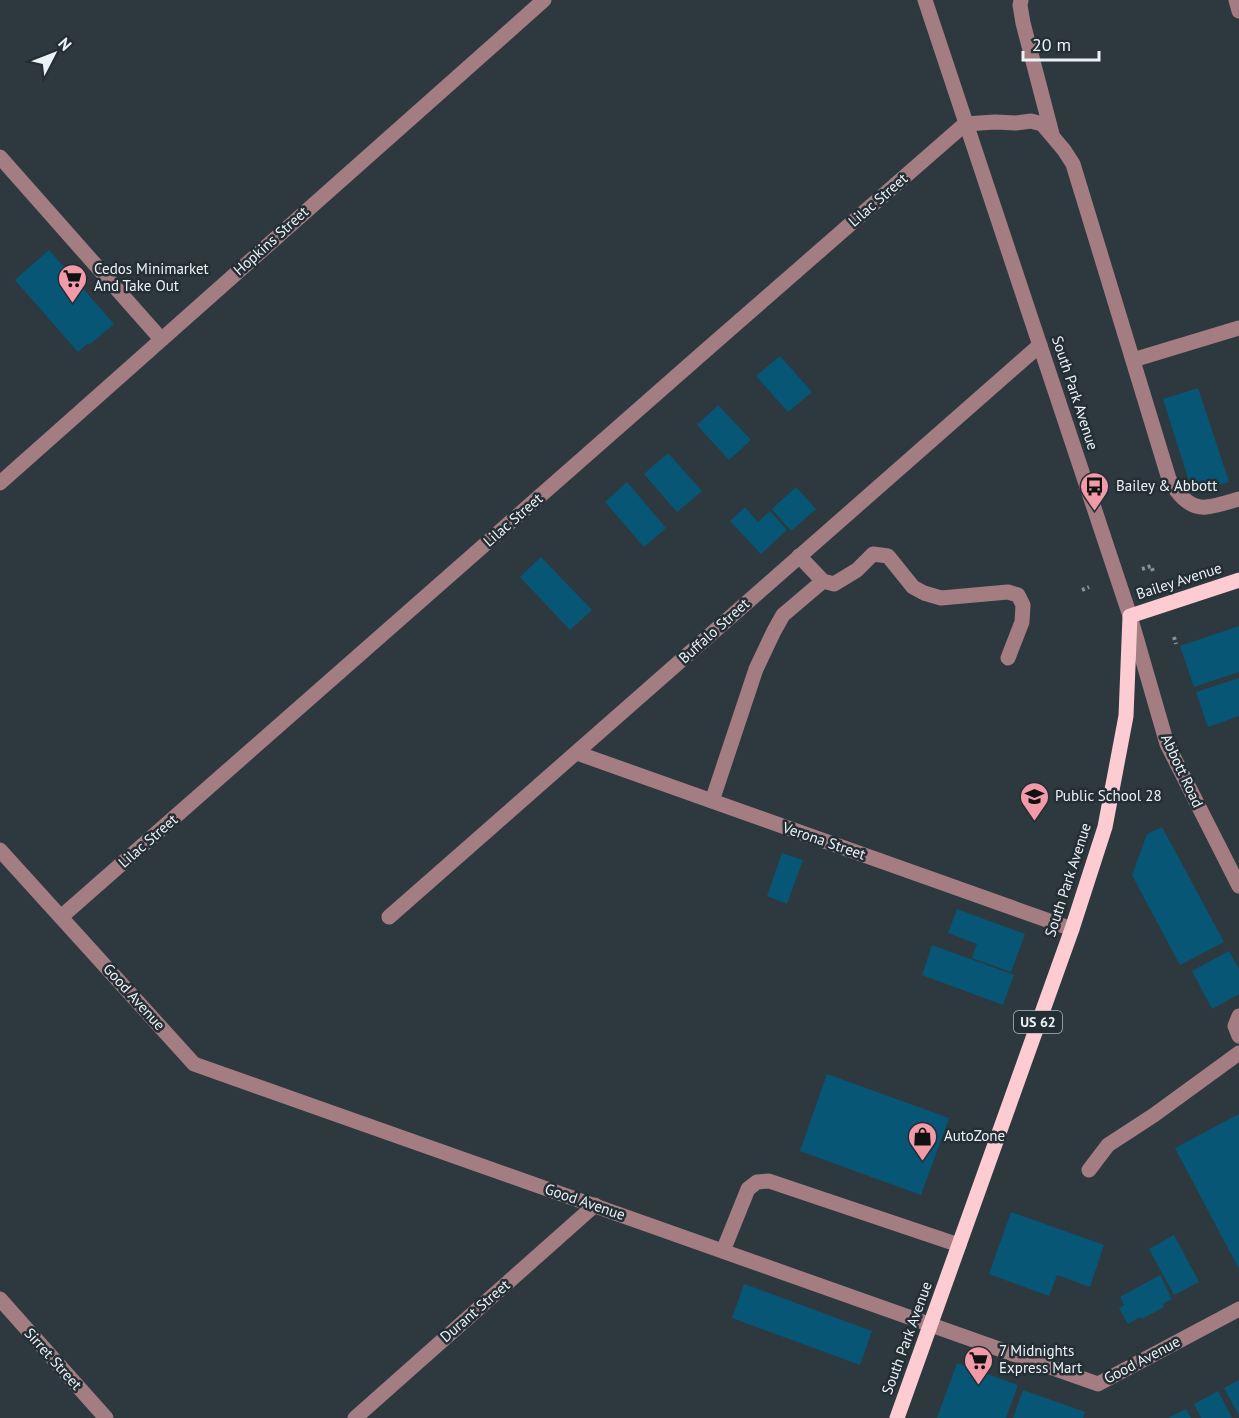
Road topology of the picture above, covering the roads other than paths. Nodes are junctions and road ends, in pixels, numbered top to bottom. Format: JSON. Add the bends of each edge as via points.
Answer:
{"nodes":[{"id":1,"x":544,"y":0,"type":"edge"},
{"id":2,"x":925,"y":0,"type":"edge"},
{"id":3,"x":1021,"y":0,"type":"edge"},
{"id":4,"x":1236,"y":0,"type":"edge"},
{"id":5,"x":1239,"y":11,"type":"edge"},
{"id":6,"x":965,"y":124,"type":"junction"},
{"id":7,"x":1053,"y":136,"type":"junction"},
{"id":8,"x":0,"y":157,"type":"edge"},
{"id":9,"x":1239,"y":328,"type":"edge"},
{"id":10,"x":161,"y":339,"type":"junction"},
{"id":11,"x":1040,"y":345,"type":"junction"},
{"id":12,"x":1133,"y":360,"type":"junction"},
{"id":13,"x":0,"y":483,"type":"edge"},
{"id":14,"x":1239,"y":499,"type":"edge"},
{"id":15,"x":799,"y":556,"type":"junction"},
{"id":16,"x":1239,"y":580,"type":"edge"},
{"id":17,"x":823,"y":581,"type":"junction"},
{"id":18,"x":1130,"y":616,"type":"junction"},
{"id":19,"x":1008,"y":658,"type":"dead end"},
{"id":20,"x":576,"y":753,"type":"junction"},
{"id":21,"x":712,"y":801,"type":"junction"},
{"id":22,"x":0,"y":849,"type":"edge"},
{"id":23,"x":1239,"y":886,"type":"edge"},
{"id":24,"x":61,"y":916,"type":"junction"},
{"id":25,"x":389,"y":917,"type":"dead end"},
{"id":26,"x":1072,"y":929,"type":"junction"},
{"id":27,"x":1239,"y":1016,"type":"edge"},
{"id":28,"x":1239,"y":1036,"type":"edge"},
{"id":29,"x":1239,"y":1053,"type":"edge"},
{"id":30,"x":1089,"y":1170,"type":"dead end"},
{"id":31,"x":595,"y":1205,"type":"junction"},
{"id":32,"x":959,"y":1245,"type":"junction"},
{"id":33,"x":723,"y":1251,"type":"junction"},
{"id":34,"x":0,"y":1299,"type":"edge"},
{"id":35,"x":1239,"y":1309,"type":"edge"},
{"id":36,"x":931,"y":1324,"type":"junction"},
{"id":37,"x":106,"y":1418,"type":"edge"},
{"id":38,"x":355,"y":1418,"type":"edge"},
{"id":39,"x":897,"y":1418,"type":"edge"}],
"edges":[{"from":1,"to":10,"type":"street","name":"Hopkins Street"},
{"from":2,"to":6,"type":"street","name":"South Park Avenue"},
{"from":3,"to":7,"type":"street","via":[[1023,23]]},
{"from":4,"to":5,"type":"street"},
{"from":6,"to":7,"type":"street","via":[[1031,121],[1042,124]]},
{"from":6,"to":11,"type":"street","name":"South Park Avenue"},
{"from":6,"to":24,"type":"street","name":"Lilac Street"},
{"from":7,"to":12,"type":"street","via":[[1073,164]]},
{"from":8,"to":10,"type":"street"},
{"from":9,"to":12,"type":"street"},
{"from":10,"to":13,"type":"street","name":"Hopkins Street"},
{"from":11,"to":15,"type":"street","name":"Buffalo Street"},
{"from":11,"to":18,"type":"street","name":"South Park Avenue"},
{"from":12,"to":14,"type":"street","via":[[1169,479],[1181,497],[1203,508]]},
{"from":15,"to":17,"type":"street"},
{"from":15,"to":20,"type":"street","name":"Buffalo Street"},
{"from":16,"to":18,"type":"main road","name":"Bailey Avenue"},
{"from":17,"to":19,"type":"street","via":[[834,584],[858,570],[873,554],[888,556],[914,586],[941,598],[1008,592],[1018,596],[1023,605],[1022,622]]},
{"from":17,"to":21,"type":"street","via":[[783,615],[774,631],[756,669]]},
{"from":18,"to":23,"type":"street","name":"Abbott Road","via":[[1167,744]]},
{"from":18,"to":26,"type":"main road","name":"South Park Avenue","number":"US 62","via":[[1126,716],[1120,750],[1105,827]]},
{"from":20,"to":21,"type":"street","name":"Verona Street"},
{"from":20,"to":25,"type":"street","name":"Buffalo Street"},
{"from":21,"to":26,"type":"street","name":"Verona Street"},
{"from":22,"to":24,"type":"street","name":"Good Avenue"},
{"from":24,"to":31,"type":"street","name":"Good Avenue","via":[[194,1064]]},
{"from":26,"to":32,"type":"main road","name":"South Park Avenue","number":"US 62"},
{"from":27,"to":28,"type":"street","via":[[1235,1026]]},
{"from":29,"to":30,"type":"street","via":[[1108,1145]]},
{"from":31,"to":33,"type":"street","name":"Good Avenue"},
{"from":31,"to":38,"type":"street","name":"Durant Street"},
{"from":32,"to":33,"type":"street","via":[[769,1181],[757,1182],[748,1189]]},
{"from":32,"to":36,"type":"main road","name":"South Park Avenue","number":"US 62"},
{"from":33,"to":36,"type":"street","name":"Good Avenue"},
{"from":34,"to":37,"type":"street","name":"Sirret Street"},
{"from":35,"to":36,"type":"street","name":"Good Avenue","via":[[1098,1384]]},
{"from":36,"to":39,"type":"main road","name":"South Park Avenue","number":"US 62"}]}
